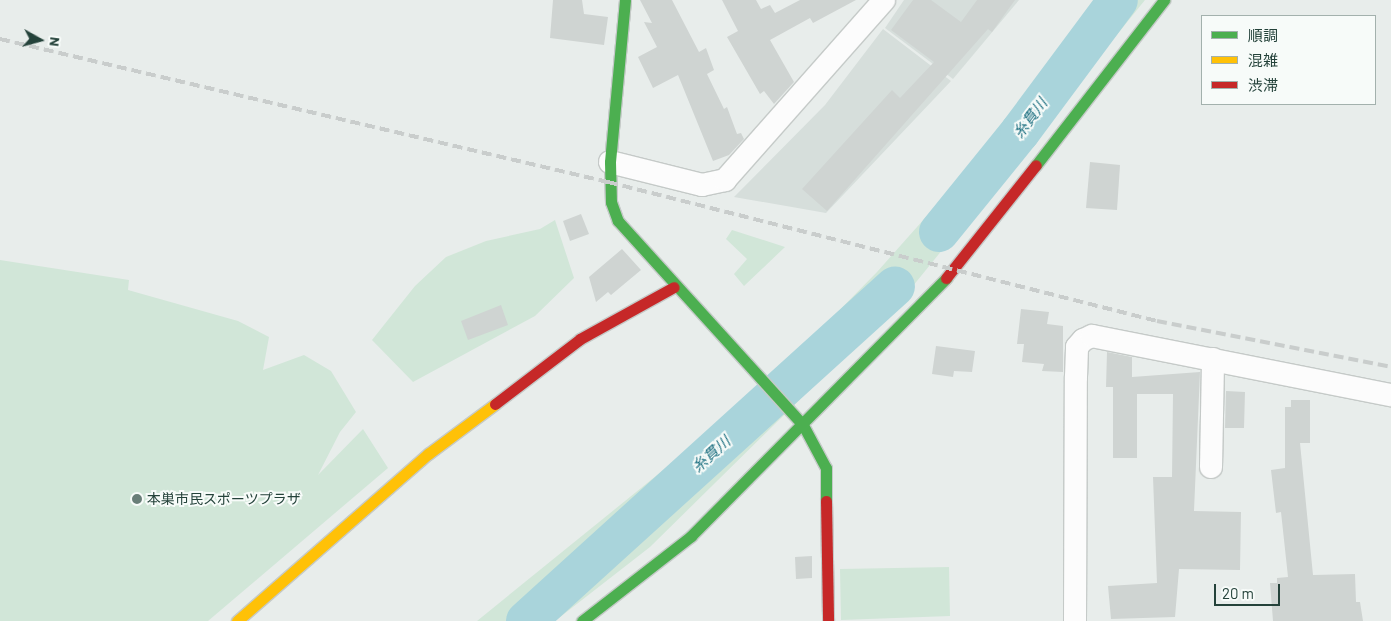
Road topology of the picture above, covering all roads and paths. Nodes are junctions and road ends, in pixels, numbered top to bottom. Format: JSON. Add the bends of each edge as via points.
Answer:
{"nodes":[{"id":1,"x":625,"y":0,"type":"edge"},
{"id":2,"x":884,"y":0,"type":"edge"},
{"id":3,"x":1164,"y":0,"type":"edge"},
{"id":4,"x":610,"y":162,"type":"junction"},
{"id":5,"x":674,"y":287,"type":"junction"},
{"id":6,"x":1213,"y":359,"type":"junction"},
{"id":7,"x":1391,"y":395,"type":"edge"},
{"id":8,"x":803,"y":424,"type":"junction"},
{"id":9,"x":1211,"y":467,"type":"dead end"},
{"id":10,"x":237,"y":621,"type":"edge"},
{"id":11,"x":582,"y":621,"type":"edge"},
{"id":12,"x":828,"y":621,"type":"edge"},
{"id":13,"x":1075,"y":621,"type":"edge"}],
"edges":[{"from":1,"to":4,"type":"street"},
{"from":2,"to":4,"type":"street","via":[[725,180],[702,185]]},
{"from":3,"to":8,"type":"street","via":[[953,271]]},
{"from":4,"to":5,"type":"street","via":[[610,192],[618,221]]},
{"from":5,"to":8,"type":"street"},
{"from":5,"to":10,"type":"street","via":[[580,340],[428,454]]},
{"from":6,"to":7,"type":"street"},
{"from":6,"to":9,"type":"street"},
{"from":6,"to":13,"type":"street","via":[[1092,336],[1078,348]]},
{"from":8,"to":11,"type":"street","via":[[691,536]]},
{"from":8,"to":12,"type":"street","via":[[826,468]]}]}
